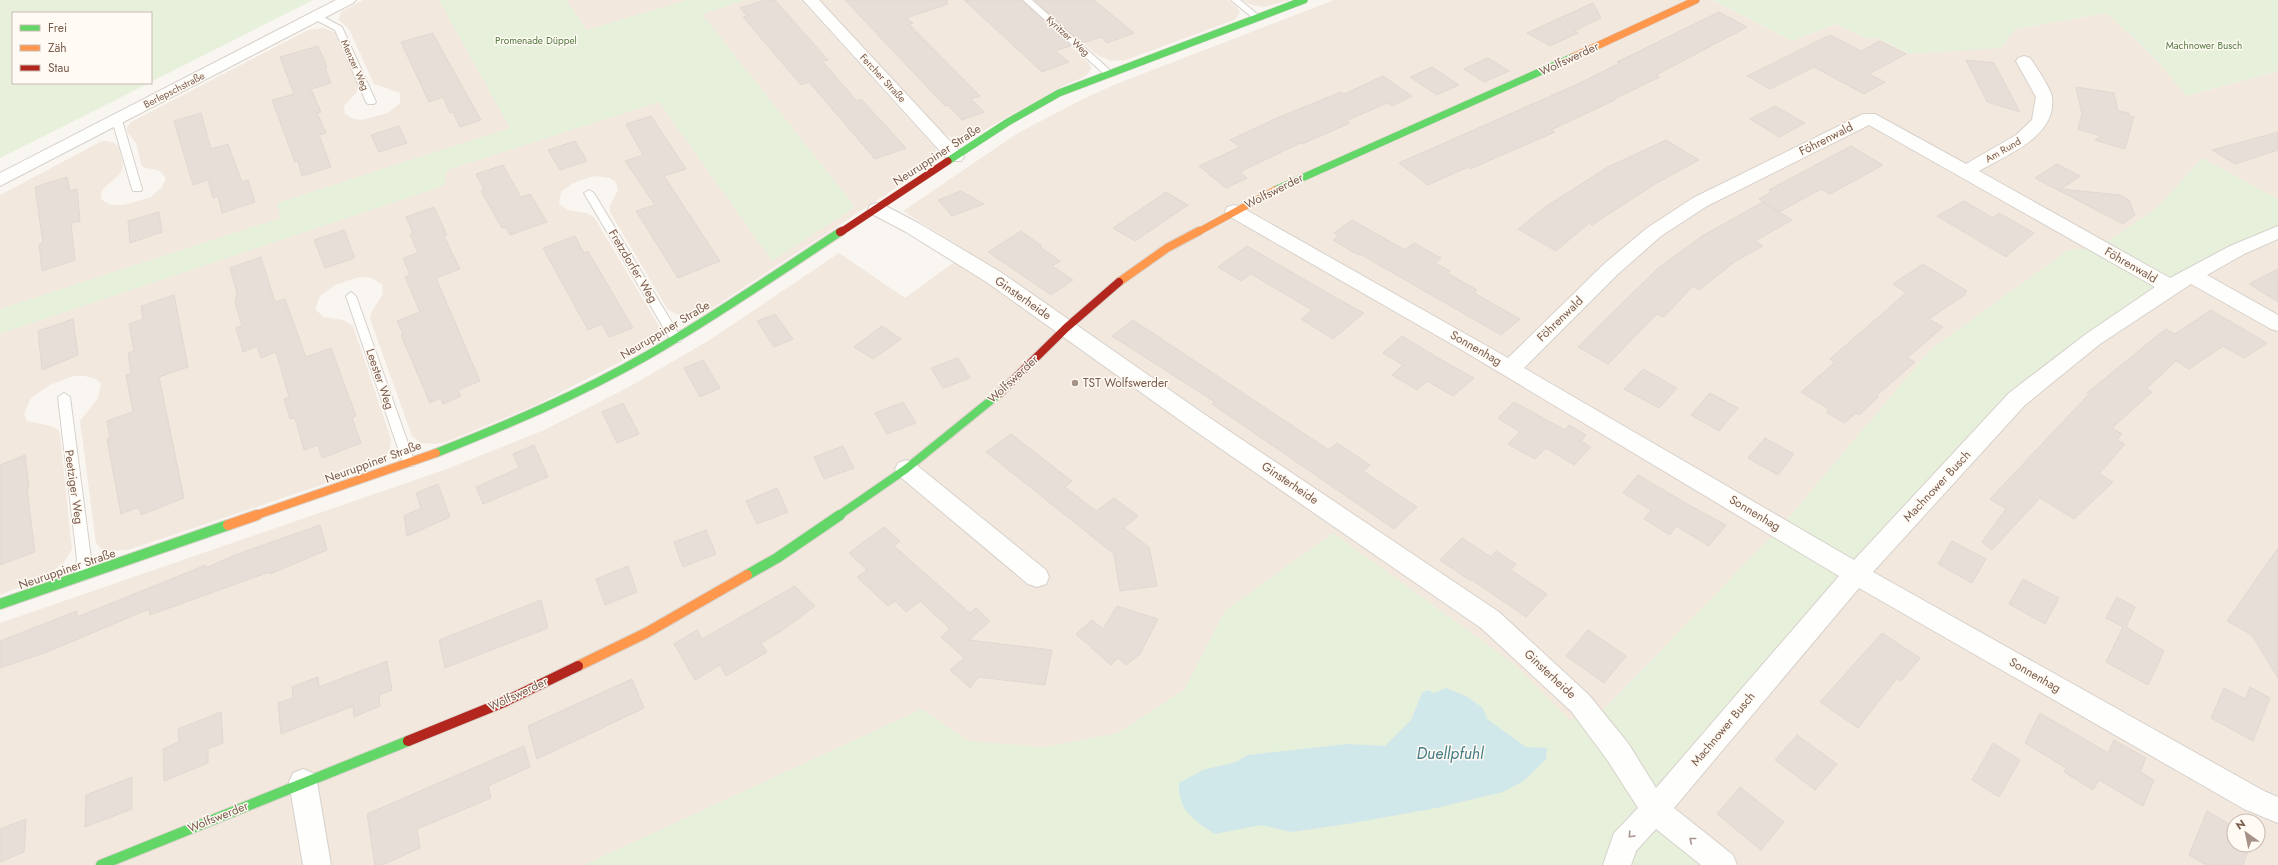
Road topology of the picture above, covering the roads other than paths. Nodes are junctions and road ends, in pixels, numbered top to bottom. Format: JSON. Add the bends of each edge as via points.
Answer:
{"nodes":[{"id":1,"x":348,"y":0,"type":"edge"},
{"id":2,"x":811,"y":0,"type":"edge"},
{"id":3,"x":1027,"y":0,"type":"edge"},
{"id":4,"x":1235,"y":0,"type":"edge"},
{"id":5,"x":1304,"y":0,"type":"edge"},
{"id":6,"x":1696,"y":0,"type":"edge"},
{"id":7,"x":317,"y":17,"type":"junction"},
{"id":8,"x":1257,"y":17,"type":"junction"},
{"id":9,"x":2024,"y":61,"type":"dead end"},
{"id":10,"x":1108,"y":72,"type":"junction"},
{"id":11,"x":371,"y":102,"type":"dead end"},
{"id":12,"x":117,"y":120,"type":"junction"},
{"id":13,"x":955,"y":156,"type":"junction"},
{"id":14,"x":1966,"y":171,"type":"junction"},
{"id":15,"x":0,"y":180,"type":"edge"},
{"id":16,"x":137,"y":189,"type":"dead end"},
{"id":17,"x":590,"y":193,"type":"dead end"},
{"id":18,"x":877,"y":209,"type":"junction"},
{"id":19,"x":1234,"y":211,"type":"junction"},
{"id":20,"x":2278,"y":232,"type":"edge"},
{"id":21,"x":2191,"y":275,"type":"junction"},
{"id":22,"x":2170,"y":287,"type":"junction"},
{"id":23,"x":352,"y":296,"type":"dead end"},
{"id":24,"x":2278,"y":324,"type":"edge"},
{"id":25,"x":1066,"y":328,"type":"junction"},
{"id":26,"x":676,"y":339,"type":"junction"},
{"id":27,"x":1511,"y":368,"type":"junction"},
{"id":28,"x":64,"y":397,"type":"dead end"},
{"id":29,"x":409,"y":463,"type":"junction"},
{"id":30,"x":906,"y":469,"type":"junction"},
{"id":31,"x":1856,"y":574,"type":"junction"},
{"id":32,"x":81,"y":576,"type":"junction"},
{"id":33,"x":1037,"y":577,"type":"dead end"},
{"id":34,"x":0,"y":604,"type":"edge"},
{"id":35,"x":303,"y":782,"type":"junction"},
{"id":36,"x":1655,"y":810,"type":"junction"},
{"id":37,"x":2278,"y":810,"type":"edge"},
{"id":38,"x":101,"y":865,"type":"edge"},
{"id":39,"x":317,"y":865,"type":"edge"},
{"id":40,"x":1617,"y":865,"type":"edge"},
{"id":41,"x":1723,"y":865,"type":"edge"}],
"edges":[{"from":1,"to":7,"type":"street","name":"Berlepschstraße"},
{"from":2,"to":13,"type":"street","name":"Fercher Straße"},
{"from":3,"to":10,"type":"lane","name":"Kyritzer Weg"},
{"from":4,"to":8,"type":"lane"},
{"from":5,"to":8,"type":"street","name":"Neuruppiner Straße"},
{"from":6,"to":19,"type":"street","name":"Wolfswerder","via":[[1548,69],[1298,178]]},
{"from":7,"to":11,"type":"lane","name":"Menzer Weg","via":[[339,29]]},
{"from":7,"to":12,"type":"street","name":"Berlepschstraße"},
{"from":8,"to":10,"type":"street","name":"Neuruppiner Straße"},
{"from":9,"to":14,"type":"street","name":"Am Rund","via":[[2044,97],[2040,122],[2022,140]]},
{"from":10,"to":13,"type":"street","name":"Neuruppiner Straße","via":[[1059,93]]},
{"from":12,"to":15,"type":"street","name":"Berlepschstraße"},
{"from":12,"to":16,"type":"lane"},
{"from":13,"to":18,"type":"street","name":"Neuruppiner Straße"},
{"from":14,"to":22,"type":"street","name":"Föhrenwald"},
{"from":14,"to":27,"type":"street","name":"Föhrenwald","via":[[1868,118],[1700,202],[1654,232],[1612,269]]},
{"from":17,"to":26,"type":"lane","name":"Fretzdorfer Weg"},
{"from":18,"to":25,"type":"street","name":"Ginsterheide","via":[[995,278]]},
{"from":18,"to":26,"type":"street","name":"Neuruppiner Straße"},
{"from":19,"to":25,"type":"street","name":"Wolfswerder","via":[[1161,253],[1111,288]]},
{"from":19,"to":27,"type":"street","name":"Sonnenhag","via":[[1352,275]]},
{"from":20,"to":21,"type":"street","name":"Machnower Busch","via":[[2237,250]]},
{"from":21,"to":22,"type":"street","name":"Machnower Busch"},
{"from":21,"to":24,"type":"street"},
{"from":22,"to":31,"type":"street","name":"Machnower Busch","via":[[2093,339],[2017,399]]},
{"from":23,"to":29,"type":"lane","name":"Leester Weg"},
{"from":25,"to":30,"type":"street","name":"Wolfswerder","via":[[996,396]]},
{"from":25,"to":36,"type":"street","name":"Ginsterheide","via":[[1196,420],[1490,620],[1580,703],[1618,752]]},
{"from":26,"to":29,"type":"street","name":"Neuruppiner Straße","via":[[574,395],[511,424]]},
{"from":27,"to":31,"type":"street","name":"Sonnenhag"},
{"from":28,"to":32,"type":"lane","name":"Peetziger Weg","via":[[84,559]]},
{"from":29,"to":32,"type":"street","name":"Neuruppiner Straße"},
{"from":30,"to":33,"type":"street"},
{"from":30,"to":35,"type":"street","name":"Wolfswerder","via":[[777,558],[646,633],[504,702]]},
{"from":31,"to":36,"type":"street","name":"Machnower Busch"},
{"from":31,"to":37,"type":"street","name":"Sonnenhag","via":[[2254,800]]},
{"from":32,"to":34,"type":"street","name":"Neuruppiner Straße"},
{"from":35,"to":38,"type":"street","name":"Wolfswerder"},
{"from":35,"to":39,"type":"street"},
{"from":36,"to":40,"type":"street","one_way":true,"via":[[1624,843]]},
{"from":41,"to":36,"type":"street","name":"Ginsterheide","one_way":true}]}
